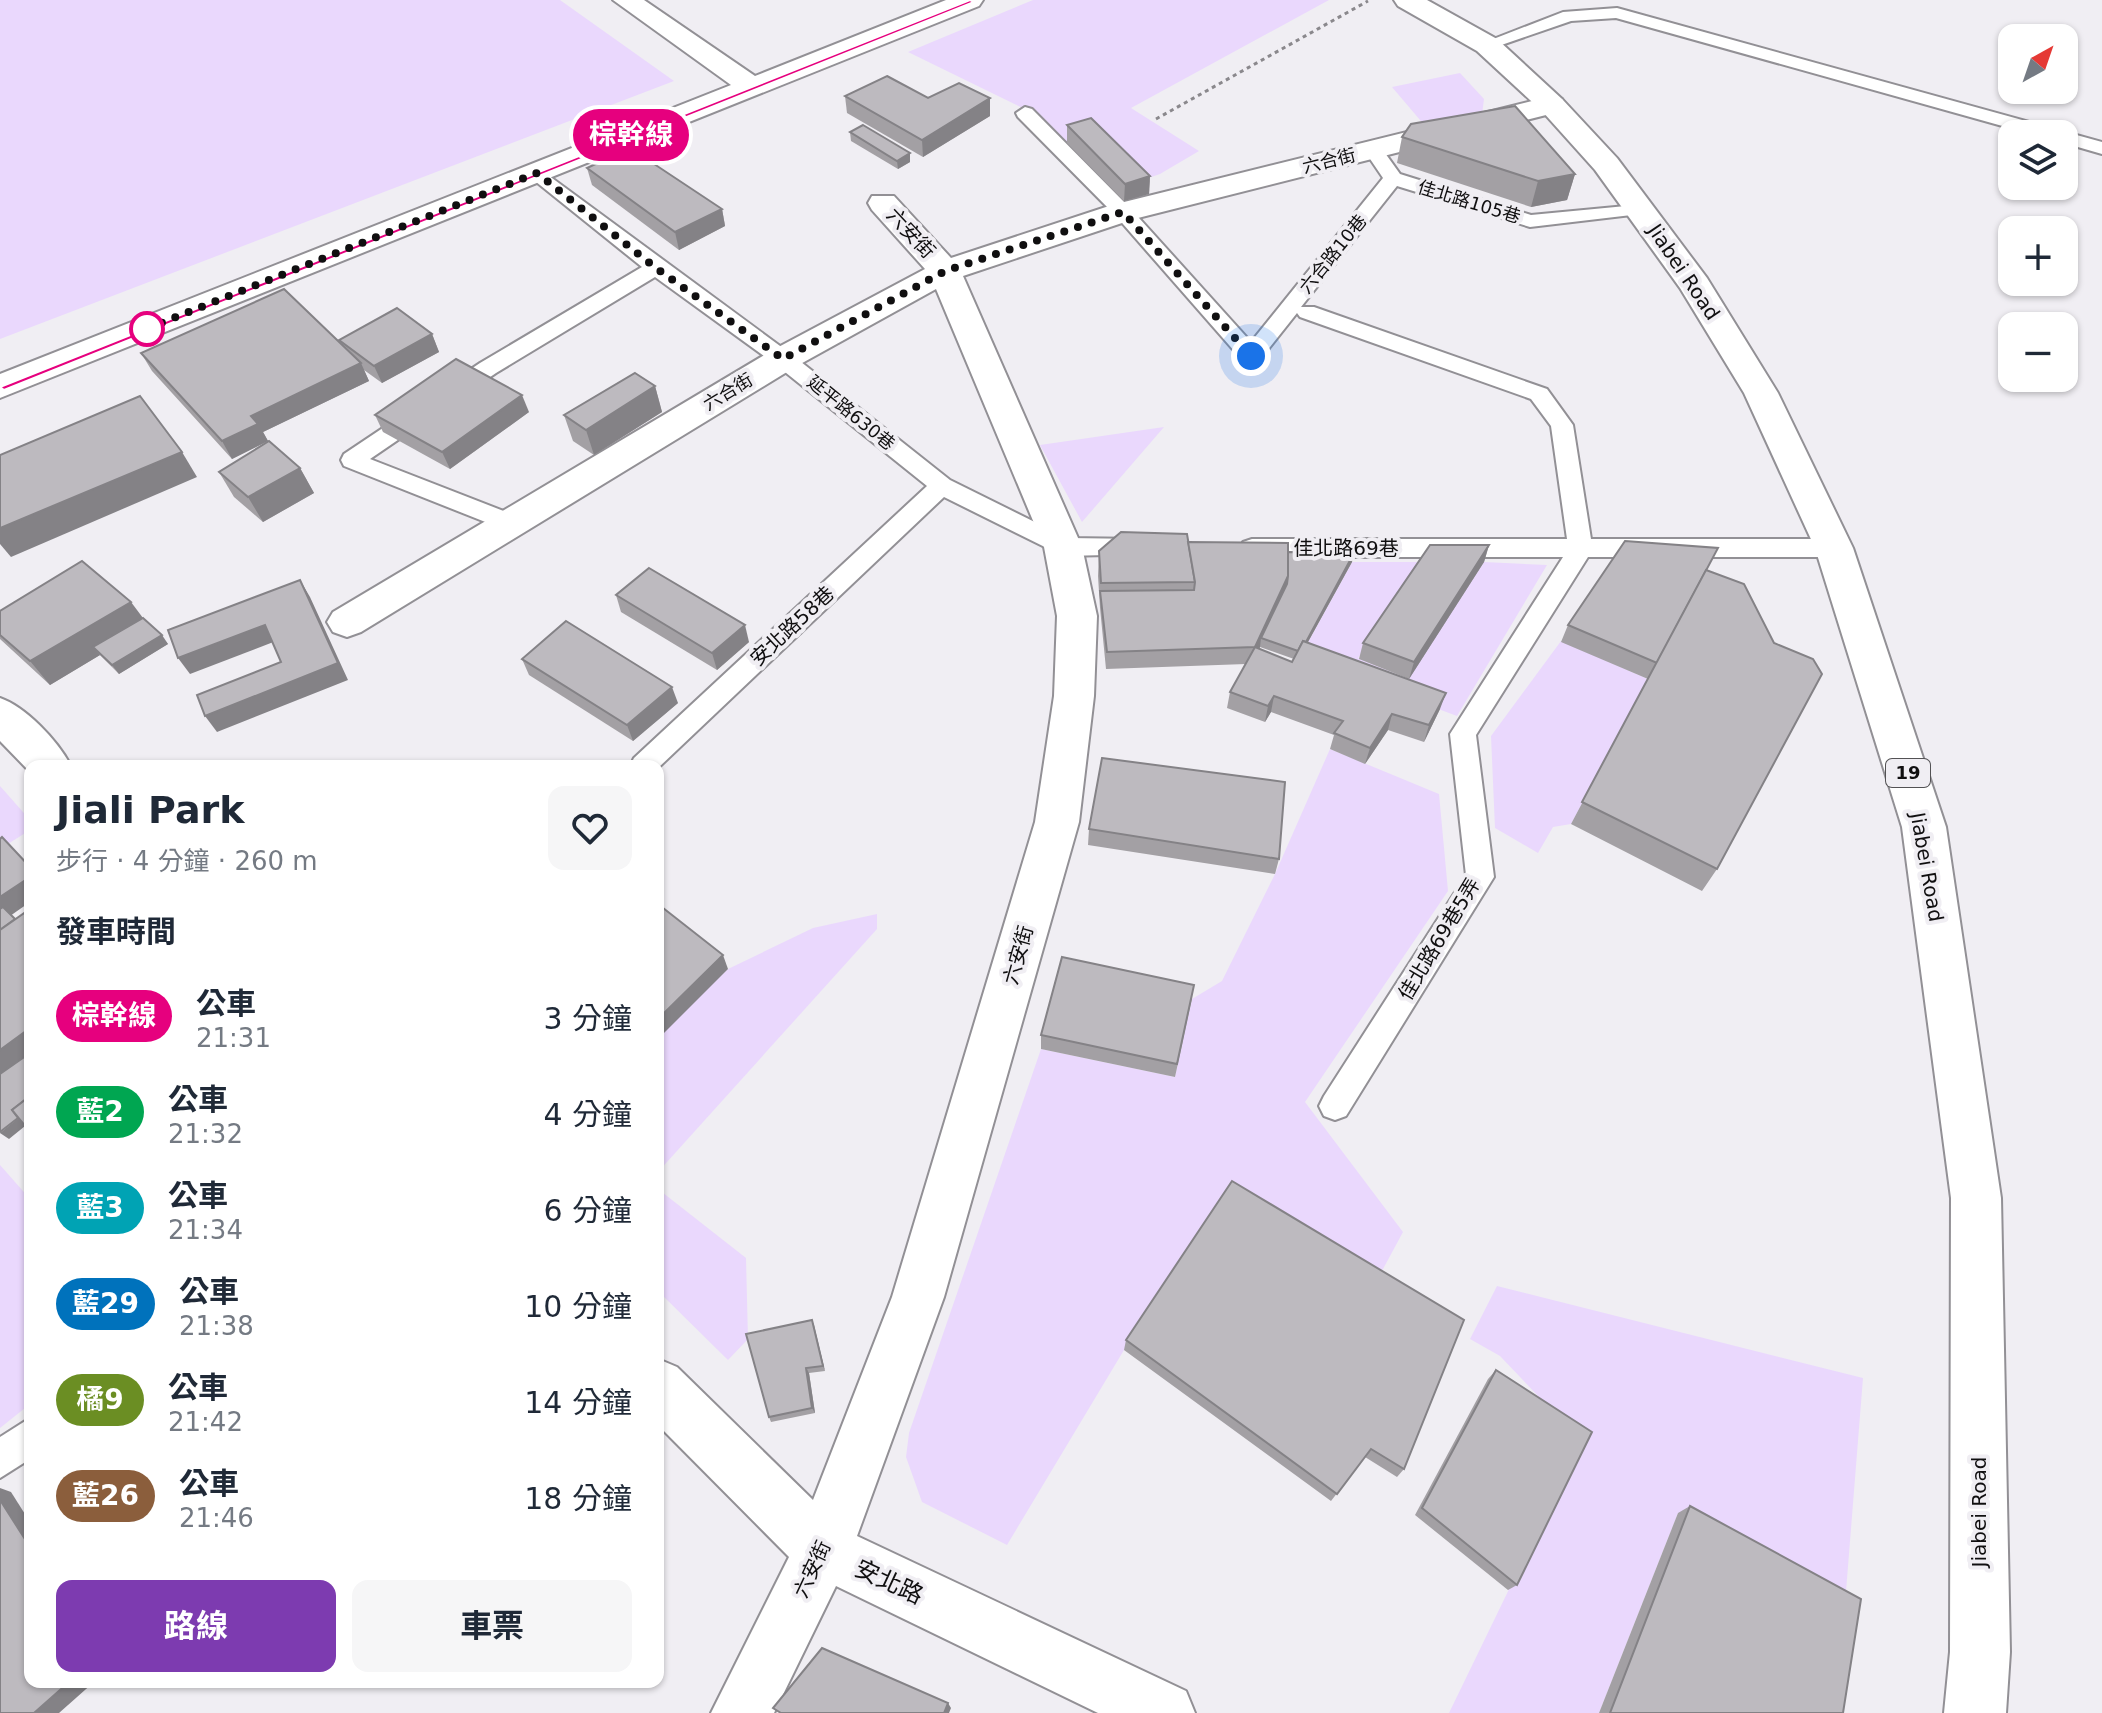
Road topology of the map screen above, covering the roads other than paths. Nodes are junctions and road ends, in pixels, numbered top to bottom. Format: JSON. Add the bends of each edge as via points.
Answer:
{"nodes":[{"id":1,"x":626,"y":0,"type":"edge"},
{"id":2,"x":970,"y":0,"type":"edge"},
{"id":3,"x":1407,"y":0,"type":"edge"},
{"id":4,"x":1487,"y":45,"type":"junction"},
{"id":5,"x":751,"y":86,"type":"junction"},
{"id":6,"x":1552,"y":105,"type":"junction"},
{"id":7,"x":1025,"y":113,"type":"dead end"},
{"id":8,"x":2002,"y":120,"type":"edge"},
{"id":9,"x":2078,"y":141,"type":"edge"},
{"id":10,"x":2102,"y":148,"type":"edge"},
{"id":11,"x":1373,"y":150,"type":"junction"},
{"id":12,"x":537,"y":173,"type":"junction"},
{"id":13,"x":1393,"y":178,"type":"junction"},
{"id":14,"x":883,"y":203,"type":"dead end"},
{"id":15,"x":1640,"y":208,"type":"junction"},
{"id":16,"x":1123,"y":212,"type":"junction"},
{"id":17,"x":656,"y":268,"type":"junction"},
{"id":18,"x":945,"y":271,"type":"junction"},
{"id":19,"x":1307,"y":312,"type":"dead end"},
{"id":20,"x":783,"y":359,"type":"junction"},
{"id":21,"x":0,"y":387,"type":"edge"},
{"id":22,"x":942,"y":486,"type":"junction"},
{"id":23,"x":511,"y":523,"type":"junction"},
{"id":24,"x":1063,"y":547,"type":"junction"},
{"id":25,"x":1173,"y":548,"type":"edge"},
{"id":26,"x":1235,"y":548,"type":"edge"},
{"id":27,"x":1834,"y":548,"type":"junction"},
{"id":28,"x":1580,"y":549,"type":"junction"},
{"id":29,"x":347,"y":622,"type":"dead end"},
{"id":30,"x":0,"y":714,"type":"edge"},
{"id":31,"x":44,"y":760,"type":"edge"},
{"id":32,"x":649,"y":760,"type":"edge"},
{"id":33,"x":1335,"y":1106,"type":"dead end"},
{"id":34,"x":664,"y":1392,"type":"edge"},
{"id":35,"x":24,"y":1441,"type":"edge"},
{"id":36,"x":0,"y":1460,"type":"edge"},
{"id":37,"x":823,"y":1550,"type":"junction"},
{"id":38,"x":742,"y":1713,"type":"edge"},
{"id":39,"x":1164,"y":1713,"type":"edge"},
{"id":40,"x":1975,"y":1713,"type":"edge"}],
"edges":[{"from":1,"to":5,"type":"street"},
{"from":2,"to":5,"type":"street"},
{"from":3,"to":4,"type":"street","name":"Jiabei Road","number":"19"},
{"from":4,"to":6,"type":"street","name":"Jiabei Road","number":"19"},
{"from":4,"to":8,"type":"lane","via":[[1569,16],[1617,13]]},
{"from":5,"to":12,"type":"street"},
{"from":6,"to":11,"type":"street","name":"六合街"},
{"from":6,"to":15,"type":"street","name":"Jiabei Road","number":"19"},
{"from":7,"to":16,"type":"lane"},
{"from":9,"to":10,"type":"lane"},
{"from":11,"to":13,"type":"lane"},
{"from":11,"to":16,"type":"street","name":"六合街"},
{"from":12,"to":17,"type":"lane","name":"延平路630巷"},
{"from":12,"to":21,"type":"street"},
{"from":13,"to":15,"type":"lane","name":"佳北路105巷","via":[[1530,221]]},
{"from":13,"to":16,"type":"lane","name":"六合路10巷","via":[[1251,356]]},
{"from":14,"to":18,"type":"street","name":"六安街"},
{"from":15,"to":27,"type":"street","name":"Jiabei Road","number":"19","via":[[1761,393]]},
{"from":16,"to":18,"type":"street","name":"六合街"},
{"from":17,"to":20,"type":"lane","name":"延平路630巷"},
{"from":17,"to":23,"type":"lane","via":[[488,368],[352,460]]},
{"from":18,"to":20,"type":"street","name":"六合街"},
{"from":18,"to":24,"type":"street","name":"六安街"},
{"from":19,"to":28,"type":"lane","via":[[1539,394],[1562,425]]},
{"from":20,"to":22,"type":"lane","name":"延平路630巷"},
{"from":20,"to":23,"type":"street","name":"六合街"},
{"from":22,"to":24,"type":"lane","name":"延平路630巷"},
{"from":22,"to":32,"type":"lane","name":"安北路58巷"},
{"from":23,"to":29,"type":"street","name":"六合街"},
{"from":24,"to":25,"type":"lane"},
{"from":24,"to":37,"type":"street","name":"六安街","via":[[1077,616],[1074,696],[1057,822],[918,1297]]},
{"from":26,"to":28,"type":"lane","name":"佳北路69巷"},
{"from":27,"to":28,"type":"lane","name":"佳北路69巷"},
{"from":27,"to":40,"type":"street","name":"Jiabei Road","number":"19","via":[[1924,827],[1976,1198],[1980,1652]]},
{"from":28,"to":33,"type":"lane","name":"佳北路69巷5弄","via":[[1463,734],[1480,877]]},
{"from":30,"to":31,"type":"street"},
{"from":34,"to":37,"type":"street","name":"安北路"},
{"from":35,"to":36,"type":"lane"},
{"from":37,"to":38,"type":"street","name":"六安街"},
{"from":37,"to":39,"type":"street","name":"安北路"}]}
